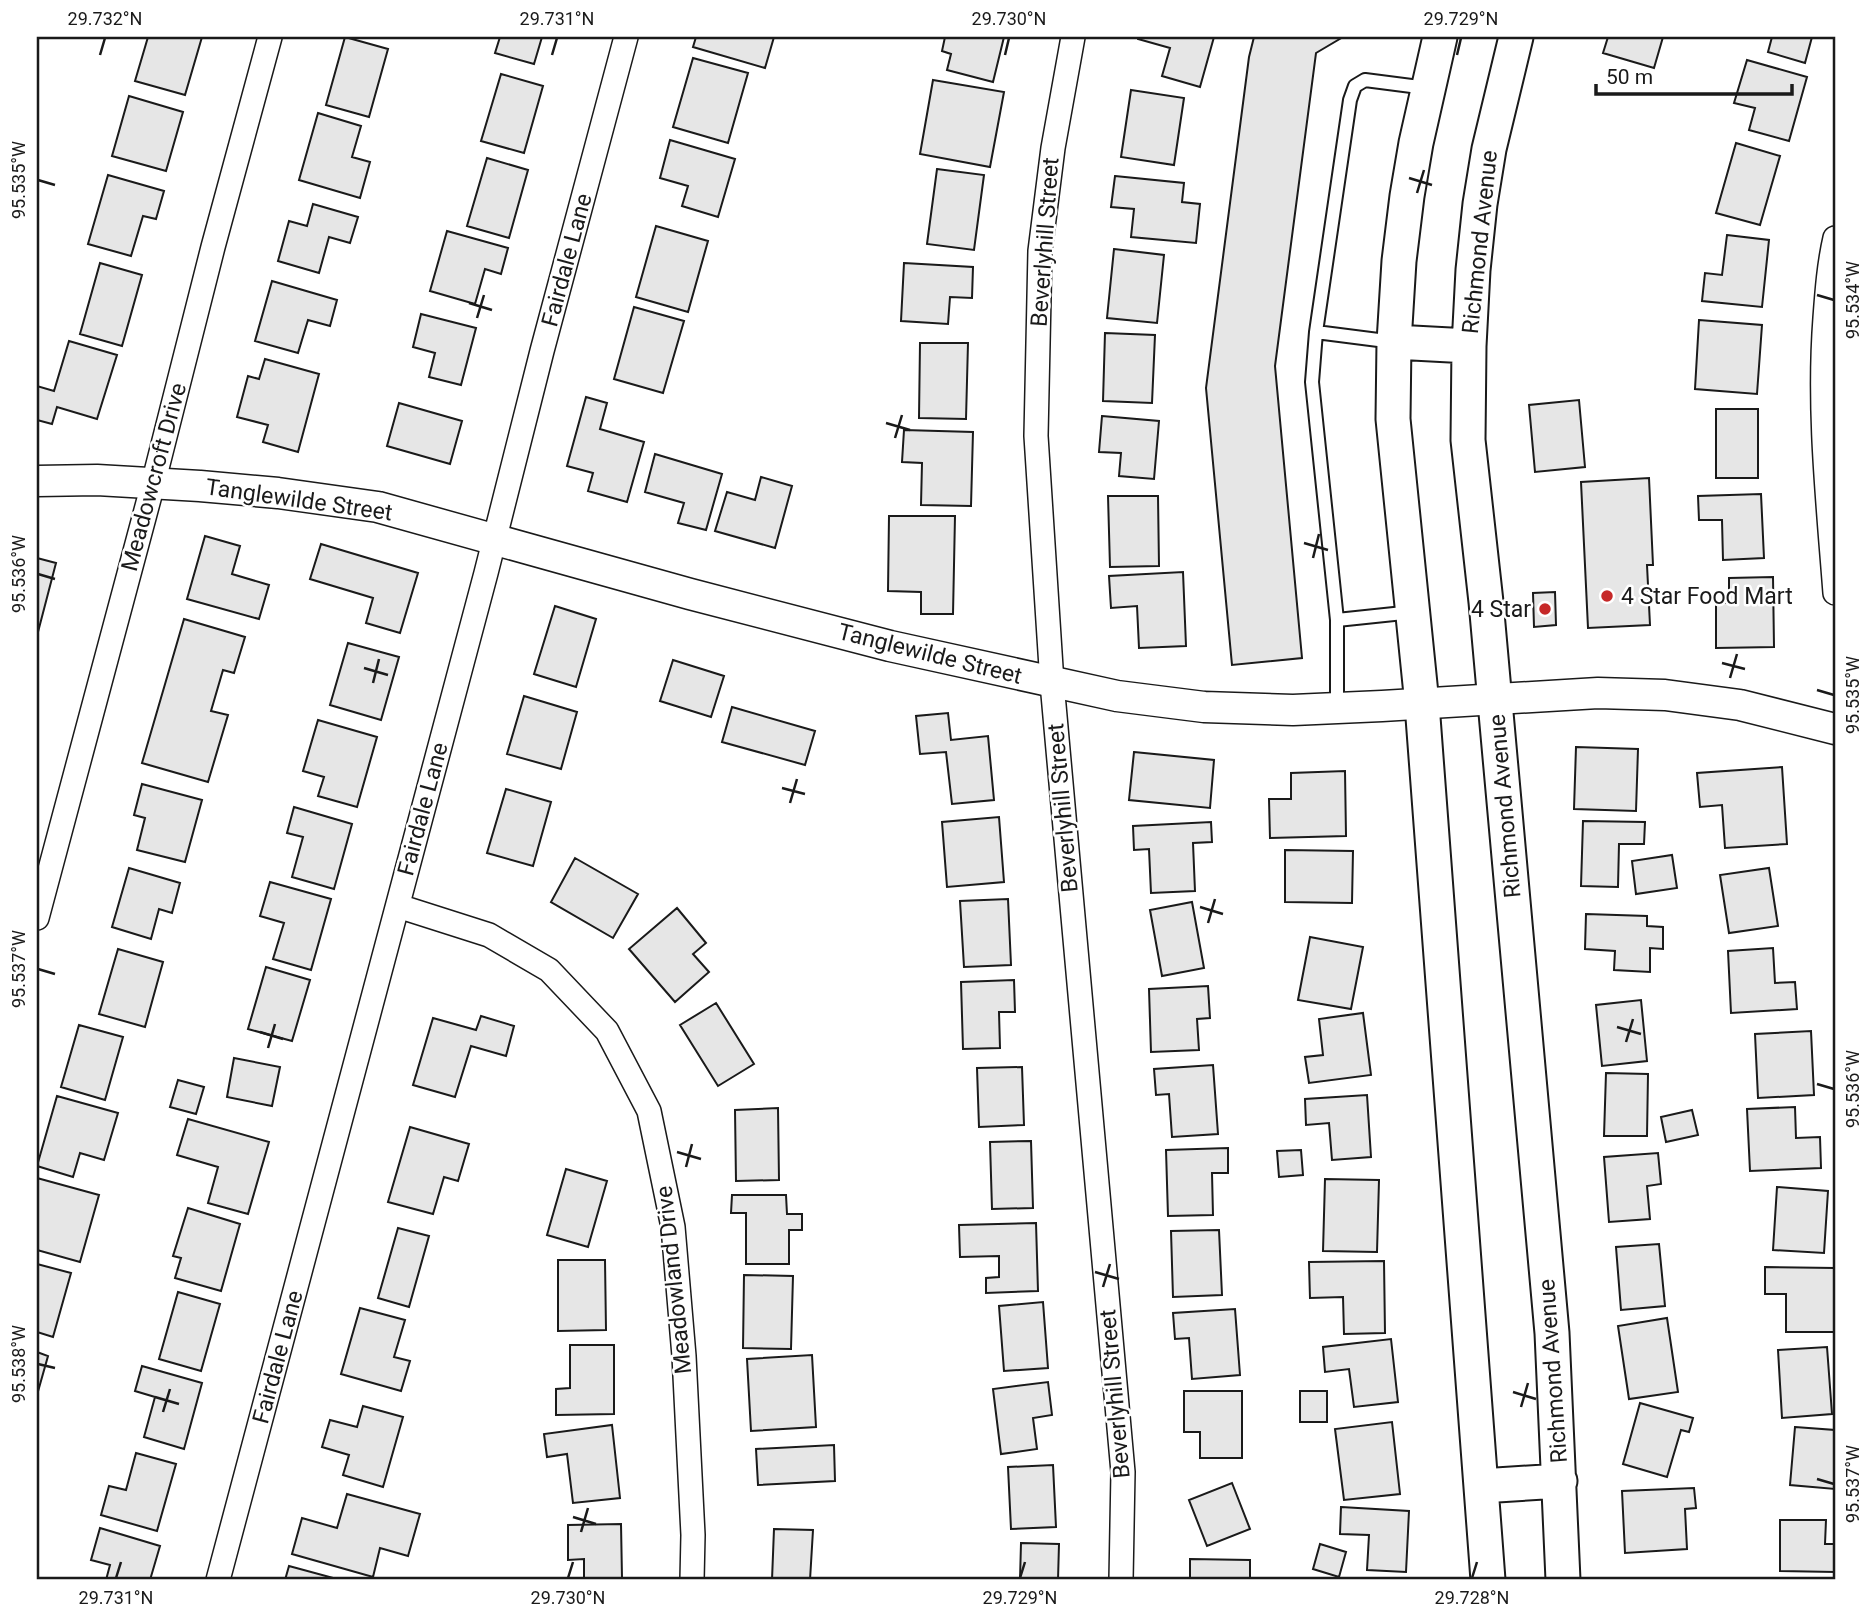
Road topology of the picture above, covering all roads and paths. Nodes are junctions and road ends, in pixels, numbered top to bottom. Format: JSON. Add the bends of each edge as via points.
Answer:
{"nodes":[{"id":1,"x":270,"y":37,"type":"edge"},
{"id":2,"x":626,"y":37,"type":"edge"},
{"id":3,"x":1073,"y":37,"type":"edge"},
{"id":4,"x":1440,"y":37,"type":"edge"},
{"id":5,"x":1517,"y":37,"type":"edge"},
{"id":6,"x":1428,"y":88,"type":"junction"},
{"id":7,"x":1835,"y":238,"type":"edge"},
{"id":8,"x":1316,"y":332,"type":"junction"},
{"id":9,"x":1394,"y":342,"type":"junction"},
{"id":10,"x":1469,"y":346,"type":"junction"},
{"id":11,"x":37,"y":481,"type":"edge"},
{"id":12,"x":153,"y":484,"type":"junction"},
{"id":13,"x":495,"y":540,"type":"junction"},
{"id":14,"x":1835,"y":593,"type":"edge"},
{"id":15,"x":1413,"y":612,"type":"junction"},
{"id":16,"x":1337,"y":620,"type":"junction"},
{"id":17,"x":1052,"y":683,"type":"junction"},
{"id":18,"x":1495,"y":699,"type":"junction"},
{"id":19,"x":1422,"y":704,"type":"junction"},
{"id":20,"x":1337,"y":709,"type":"junction"},
{"id":21,"x":1835,"y":729,"type":"edge"},
{"id":22,"x":398,"y":906,"type":"junction"},
{"id":23,"x":37,"y":918,"type":"edge"},
{"id":24,"x":1560,"y":1481,"type":"junction"},
{"id":25,"x":1481,"y":1486,"type":"junction"},
{"id":26,"x":218,"y":1580,"type":"edge"},
{"id":27,"x":692,"y":1580,"type":"edge"},
{"id":28,"x":1121,"y":1580,"type":"edge"},
{"id":29,"x":1488,"y":1580,"type":"edge"},
{"id":30,"x":1563,"y":1580,"type":"edge"}],
"edges":[{"from":1,"to":12,"type":"street","name":"Meadowcroft Drive"},
{"from":2,"to":13,"type":"street","name":"Fairdale Lane"},
{"from":3,"to":17,"type":"street","name":"Beverlyhill Street","via":[[1040,251],[1036,436]]},
{"from":4,"to":6,"type":"main road"},
{"from":5,"to":10,"type":"main road","name":"Richmond Avenue","via":[[1480,204]]},
{"from":6,"to":8,"type":"lane","via":[[1365,79],[1355,86]]},
{"from":6,"to":9,"type":"main road","via":[[1407,196]]},
{"from":7,"to":14,"type":"street","via":[[1824,340],[1823,446]]},
{"from":8,"to":9,"type":"lane"},
{"from":8,"to":16,"type":"lane","via":[[1312,382]]},
{"from":9,"to":10,"type":"main road"},
{"from":9,"to":15,"type":"main road","via":[[1393,419]]},
{"from":10,"to":18,"type":"main road","name":"Richmond Avenue","via":[[1468,440]]},
{"from":11,"to":12,"type":"street","name":"Tanglewilde Street"},
{"from":12,"to":13,"type":"street","name":"Tanglewilde Street","via":[[278,493],[378,507]]},
{"from":12,"to":23,"type":"street","name":"Meadowcroft Drive"},
{"from":13,"to":17,"type":"street","name":"Tanglewilde Street","via":[[890,646]]},
{"from":13,"to":22,"type":"street","name":"Fairdale Lane"},
{"from":15,"to":16,"type":"lane"},
{"from":15,"to":19,"type":"main road"},
{"from":16,"to":20,"type":"lane"},
{"from":17,"to":20,"type":"street","name":"Tanglewilde Street","via":[[1204,707]]},
{"from":17,"to":28,"type":"street","name":"Beverlyhill Street","via":[[1123,1472]]},
{"from":18,"to":19,"type":"street","name":"Tanglewilde Street"},
{"from":18,"to":21,"type":"street","name":"Tanglewilde Street","via":[[1598,692],[1665,695],[1740,705]]},
{"from":18,"to":24,"type":"main road","name":"Richmond Avenue","via":[[1552,1333]]},
{"from":19,"to":20,"type":"street","name":"Tanglewilde Street"},
{"from":19,"to":25,"type":"main road"},
{"from":22,"to":26,"type":"street","name":"Fairdale Lane"},
{"from":22,"to":27,"type":"street","name":"Meadowland Drive","via":[[489,934],[549,970],[607,1031],[649,1111],[673,1227],[684,1356]]},
{"from":24,"to":25,"type":"main road"},
{"from":24,"to":30,"type":"main road","name":"Richmond Avenue"},
{"from":25,"to":29,"type":"main road"}]}
